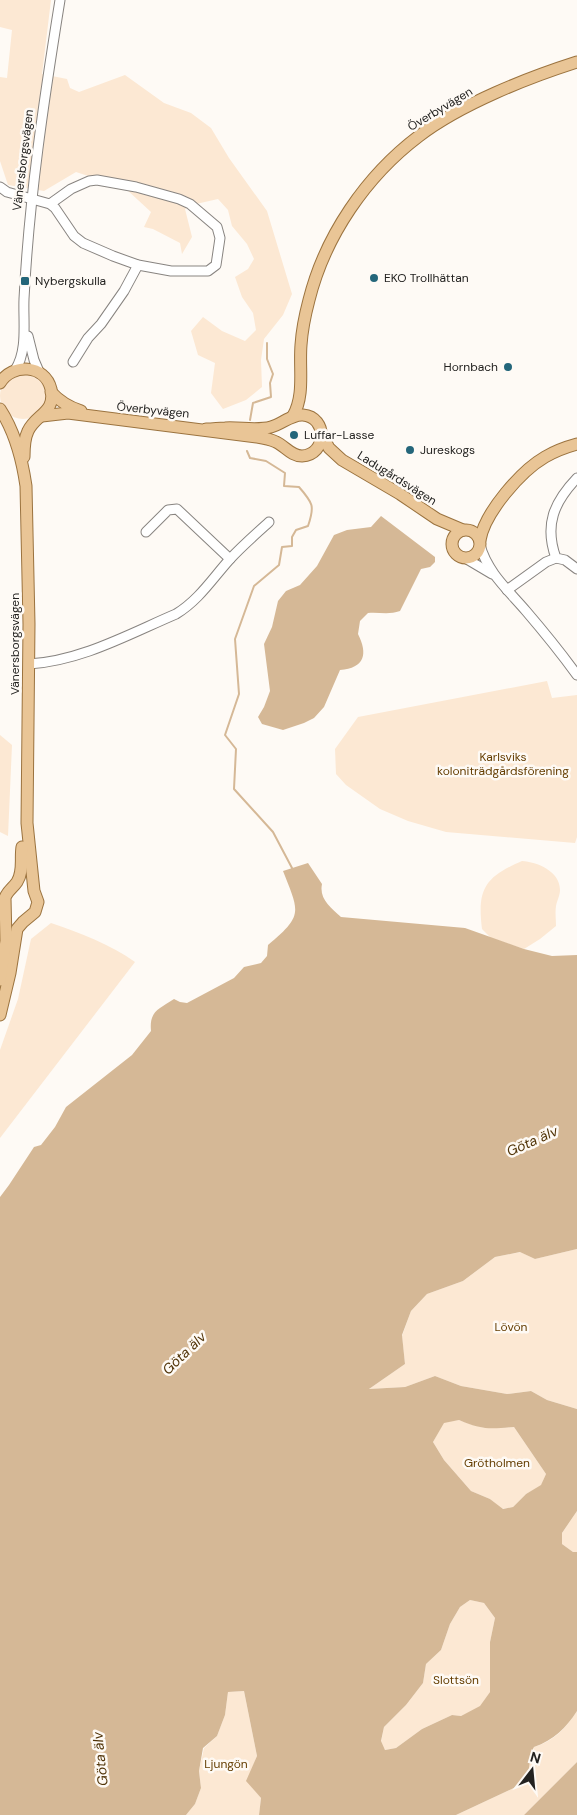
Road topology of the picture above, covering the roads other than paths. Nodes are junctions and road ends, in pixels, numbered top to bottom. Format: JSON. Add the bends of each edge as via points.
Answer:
{"nodes":[{"id":1,"x":60,"y":0,"type":"edge"},
{"id":2,"x":577,"y":62,"type":"edge"},
{"id":3,"x":0,"y":187,"type":"edge"},
{"id":4,"x":32,"y":199,"type":"junction"},
{"id":5,"x":50,"y":204,"type":"junction"},
{"id":6,"x":138,"y":265,"type":"junction"},
{"id":7,"x":24,"y":324,"type":"junction"},
{"id":8,"x":73,"y":362,"type":"dead end"},
{"id":9,"x":15,"y":370,"type":"junction"},
{"id":10,"x":40,"y":374,"type":"junction"},
{"id":11,"x":1,"y":380,"type":"edge"},
{"id":12,"x":301,"y":389,"type":"junction"},
{"id":13,"x":51,"y":392,"type":"junction"},
{"id":14,"x":3,"y":412,"type":"edge"},
{"id":15,"x":97,"y":416,"type":"junction"},
{"id":16,"x":38,"y":419,"type":"junction"},
{"id":17,"x":290,"y":419,"type":"junction"},
{"id":18,"x":314,"y":419,"type":"junction"},
{"id":19,"x":125,"y":421,"type":"junction"},
{"id":20,"x":206,"y":429,"type":"junction"},
{"id":21,"x":322,"y":434,"type":"junction"},
{"id":22,"x":577,"y":444,"type":"edge"},
{"id":23,"x":284,"y":447,"type":"junction"},
{"id":24,"x":310,"y":454,"type":"junction"},
{"id":25,"x":342,"y":460,"type":"junction"},
{"id":26,"x":23,"y":465,"type":"junction"},
{"id":27,"x":577,"y":478,"type":"edge"},
{"id":28,"x":26,"y":486,"type":"junction"},
{"id":29,"x":492,"y":511,"type":"junction"},
{"id":30,"x":437,"y":519,"type":"junction"},
{"id":31,"x":269,"y":522,"type":"dead end"},
{"id":32,"x":464,"y":530,"type":"junction"},
{"id":33,"x":146,"y":532,"type":"dead end"},
{"id":34,"x":452,"y":542,"type":"junction"},
{"id":35,"x":480,"y":543,"type":"junction"},
{"id":36,"x":465,"y":558,"type":"junction"},
{"id":37,"x":556,"y":558,"type":"junction"},
{"id":38,"x":230,"y":560,"type":"junction"},
{"id":39,"x":577,"y":569,"type":"edge"},
{"id":40,"x":494,"y":575,"type":"junction"},
{"id":41,"x":507,"y":590,"type":"junction"},
{"id":42,"x":29,"y":664,"type":"junction"},
{"id":43,"x":577,"y":675,"type":"edge"},
{"id":44,"x":28,"y":823,"type":"junction"},
{"id":45,"x":14,"y":887,"type":"junction"},
{"id":46,"x":34,"y":891,"type":"junction"},
{"id":47,"x":2,"y":897,"type":"edge"},
{"id":48,"x":6,"y":910,"type":"junction"},
{"id":49,"x":28,"y":918,"type":"junction"},
{"id":50,"x":0,"y":980,"type":"edge"},
{"id":51,"x":0,"y":1015,"type":"edge"}],
"edges":[{"from":1,"to":4,"type":"street","name":"Vänersborgsvägen"},
{"from":2,"to":12,"type":"main road","name":"Överbyvägen","via":[[498,92],[430,128],[370,182],[337,231],[316,277],[302,338]]},
{"from":3,"to":4,"type":"street"},
{"from":4,"to":5,"type":"street"},
{"from":4,"to":7,"type":"street","name":"Vänersborgsvägen"},
{"from":5,"to":6,"type":"street","via":[[83,243]]},
{"from":5,"to":6,"type":"street","via":[[71,189],[89,182],[104,181],[190,204],[217,227],[219,251],[216,265],[208,271],[170,271]]},
{"from":6,"to":8,"type":"street","via":[[124,291]]},
{"from":7,"to":9,"type":"street","name":"Vänersborgsvägen","via":[[23,352]]},
{"from":7,"to":10,"type":"street","name":"Vänersborgsvägen"},
{"from":9,"to":10,"type":"main road","via":[[28,369]]},
{"from":9,"to":11,"type":"main road"},
{"from":10,"to":13,"type":"main road","name":"Vänersborgsvägen","via":[[48,382]]},
{"from":12,"to":17,"type":"main road","name":"Överbyvägen","via":[[298,405]]},
{"from":12,"to":18,"type":"main road","name":"Överbyvägen"},
{"from":13,"to":15,"type":"main road","name":"Överbyvägen","via":[[70,408]]},
{"from":13,"to":16,"type":"main road","name":"Vänersborgsvägen","via":[[50,404]]},
{"from":14,"to":16,"type":"main road","name":"Överbyvägen","via":[[19,423]]},
{"from":14,"to":26,"type":"main road","name":"Vänersborgsvägen","via":[[13,431]]},
{"from":15,"to":16,"type":"main road","name":"Överbyvägen","via":[[59,413]]},
{"from":15,"to":19,"type":"main road","name":"Överbyvägen"},
{"from":16,"to":26,"type":"main road","name":"Vänersborgsvägen","via":[[27,432]]},
{"from":17,"to":18,"type":"main road","name":"Överbyvägen","via":[[305,415]]},
{"from":17,"to":20,"type":"main road","name":"Överbyvägen","via":[[261,429]]},
{"from":17,"to":23,"type":"main road","name":"Överbyvägen","via":[[283,426],[281,435]]},
{"from":18,"to":21,"type":"main road","name":"Överbyvägen"},
{"from":19,"to":20,"type":"main road","name":"Överbyvägen"},
{"from":19,"to":28,"type":"main road","via":[[109,424],[63,419],[42,424],[32,438]]},
{"from":20,"to":23,"type":"main road","name":"Överbyvägen","via":[[257,436]]},
{"from":21,"to":24,"type":"main road","via":[[319,446]]},
{"from":21,"to":25,"type":"main road","name":"Ladugårdsvägen","via":[[329,448]]},
{"from":22,"to":29,"type":"main road","via":[[536,463]]},
{"from":23,"to":24,"type":"main road","name":"Överbyvägen","via":[[297,455]]},
{"from":24,"to":25,"type":"main road","name":"Ladugårdsvägen"},
{"from":25,"to":30,"type":"main road","name":"Ladugårdsvägen"},
{"from":26,"to":28,"type":"main road","name":"Vänersborgsvägen"},
{"from":27,"to":37,"type":"street","via":[[557,504],[551,522],[550,539]]},
{"from":28,"to":42,"type":"main road","name":"Vänersborgsvägen"},
{"from":29,"to":32,"type":"main road"},
{"from":29,"to":35,"type":"main road"},
{"from":30,"to":32,"type":"main road","name":"Ladugårdsvägen"},
{"from":30,"to":34,"type":"main road","name":"Ladugårdsvägen"},
{"from":31,"to":38,"type":"street"},
{"from":32,"to":34,"type":"main road","via":[[455,535]]},
{"from":32,"to":35,"type":"main road","name":"Ladugårdsvägen","via":[[475,533]]},
{"from":33,"to":38,"type":"street","via":[[168,510],[177,509]]},
{"from":34,"to":36,"type":"main road","name":"Ladugårdsvägen","via":[[454,552]]},
{"from":35,"to":36,"type":"main road","via":[[475,555]]},
{"from":35,"to":40,"type":"street","name":"Ladugårdsvägen"},
{"from":36,"to":40,"type":"street","name":"Ladugårdsvägen"},
{"from":37,"to":39,"type":"street"},
{"from":37,"to":41,"type":"street"},
{"from":38,"to":42,"type":"street","via":[[199,597],[176,614],[85,653]]},
{"from":40,"to":41,"type":"street","name":"Ladugårdsvägen"},
{"from":41,"to":43,"type":"street","name":"Ladugårdsvägen"},
{"from":42,"to":44,"type":"main road","name":"Vänersborgsvägen"},
{"from":44,"to":45,"type":"main road","name":"Vänersborgsvägen","via":[[21,852],[21,873]]},
{"from":44,"to":46,"type":"main road","name":"Vänersborgsvägen"},
{"from":45,"to":46,"type":"main road","via":[[25,885]]},
{"from":45,"to":47,"type":"main road","name":"Vänersborgsvägen"},
{"from":46,"to":49,"type":"main road","name":"Vänersborgsvägen","via":[[38,906]]},
{"from":47,"to":48,"type":"main road","name":"Vänersborgsvägen"},
{"from":48,"to":49,"type":"main road","via":[[16,918]]},
{"from":48,"to":50,"type":"main road","name":"Vänersborgsvägen","via":[[6,952]]},
{"from":49,"to":51,"type":"main road","name":"Vänersborgsvägen","via":[[17,930]]}]}
